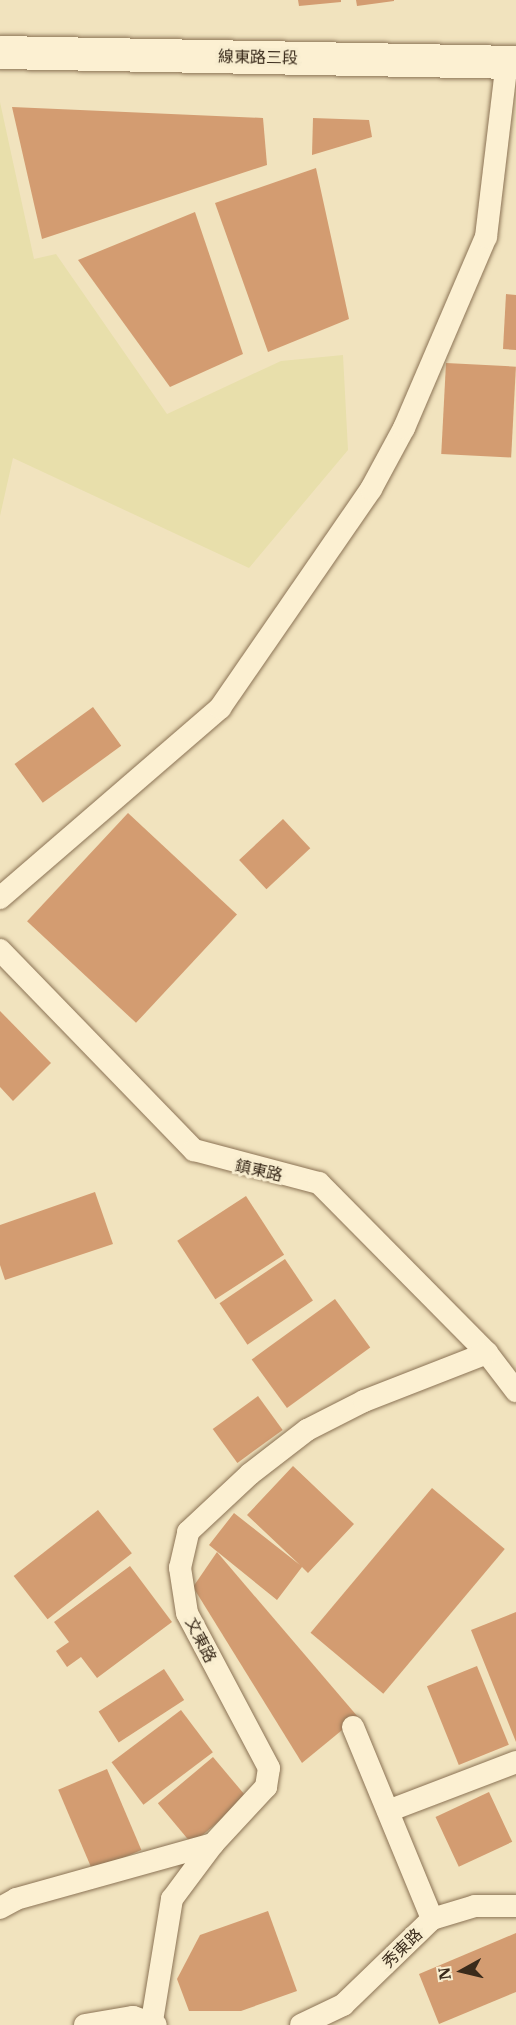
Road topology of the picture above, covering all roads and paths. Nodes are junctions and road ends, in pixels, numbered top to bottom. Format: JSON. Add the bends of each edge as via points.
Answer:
{"nodes":[{"id":1,"x":0,"y":52,"type":"edge"},
{"id":2,"x":511,"y":62,"type":"edge"},
{"id":3,"x":0,"y":898,"type":"edge"},
{"id":4,"x":0,"y":950,"type":"edge"},
{"id":5,"x":487,"y":1353,"type":"junction"},
{"id":6,"x":516,"y":1391,"type":"edge"},
{"id":7,"x":353,"y":1727,"type":"dead end"},
{"id":8,"x":516,"y":1762,"type":"edge"},
{"id":9,"x":388,"y":1811,"type":"junction"},
{"id":10,"x":213,"y":1844,"type":"junction"},
{"id":11,"x":516,"y":1906,"type":"edge"},
{"id":12,"x":0,"y":1908,"type":"edge"},
{"id":13,"x":432,"y":1919,"type":"junction"},
{"id":14,"x":154,"y":2023,"type":"edge"},
{"id":15,"x":85,"y":2025,"type":"edge"},
{"id":16,"x":301,"y":2025,"type":"edge"}],
"edges":[{"from":1,"to":2,"type":"main road","name":"線東路三段"},
{"from":2,"to":3,"type":"lane","via":[[486,237],[404,428],[371,489],[220,708]]},
{"from":4,"to":5,"type":"lane","name":"鎮東路","via":[[194,1150],[319,1184]]},
{"from":5,"to":6,"type":"lane","name":"鎮東路"},
{"from":5,"to":10,"type":"lane","name":"文東路","via":[[364,1401],[307,1430],[250,1474],[188,1532],[180,1568],[187,1613],[269,1768],[266,1787]]},
{"from":7,"to":9,"type":"lane"},
{"from":8,"to":9,"type":"lane"},
{"from":9,"to":13,"type":"lane"},
{"from":10,"to":12,"type":"lane","via":[[16,1899]]},
{"from":10,"to":14,"type":"lane","via":[[172,1899]]},
{"from":11,"to":13,"type":"lane","name":"秀東路","via":[[475,1906]]},
{"from":13,"to":16,"type":"lane","name":"秀東路","via":[[343,2005]]},
{"from":14,"to":15,"type":"lane","via":[[133,2017]]}]}
